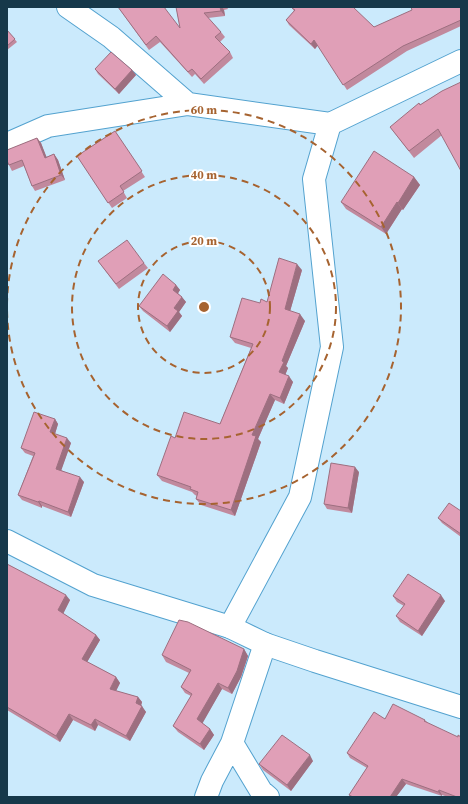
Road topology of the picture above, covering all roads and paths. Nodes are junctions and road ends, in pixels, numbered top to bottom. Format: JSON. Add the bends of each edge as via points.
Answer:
{"nodes":[{"id":1,"x":68,"y":7,"type":"edge"},
{"id":2,"x":461,"y":61,"type":"edge"},
{"id":3,"x":188,"y":104,"type":"junction"},
{"id":4,"x":330,"y":124,"type":"junction"},
{"id":5,"x":7,"y":144,"type":"edge"},
{"id":6,"x":7,"y":541,"type":"edge"},
{"id":7,"x":230,"y":627,"type":"junction"},
{"id":8,"x":265,"y":644,"type":"junction"},
{"id":9,"x":461,"y":707,"type":"edge"},
{"id":10,"x":232,"y":743,"type":"junction"},
{"id":11,"x":206,"y":797,"type":"edge"},
{"id":12,"x":268,"y":797,"type":"edge"}],
"edges":[{"from":1,"to":3,"type":"street","via":[[111,37]]},
{"from":2,"to":4,"type":"street"},
{"from":3,"to":4,"type":"street"},
{"from":3,"to":5,"type":"street","via":[[48,126]]},
{"from":4,"to":7,"type":"street","via":[[314,179],[332,347],[300,497]]},
{"from":6,"to":7,"type":"street","via":[[93,585]]},
{"from":7,"to":8,"type":"street"},
{"from":8,"to":9,"type":"street"},
{"from":8,"to":10,"type":"street"},
{"from":10,"to":11,"type":"street"},
{"from":10,"to":12,"type":"street","via":[[261,791]]}]}
